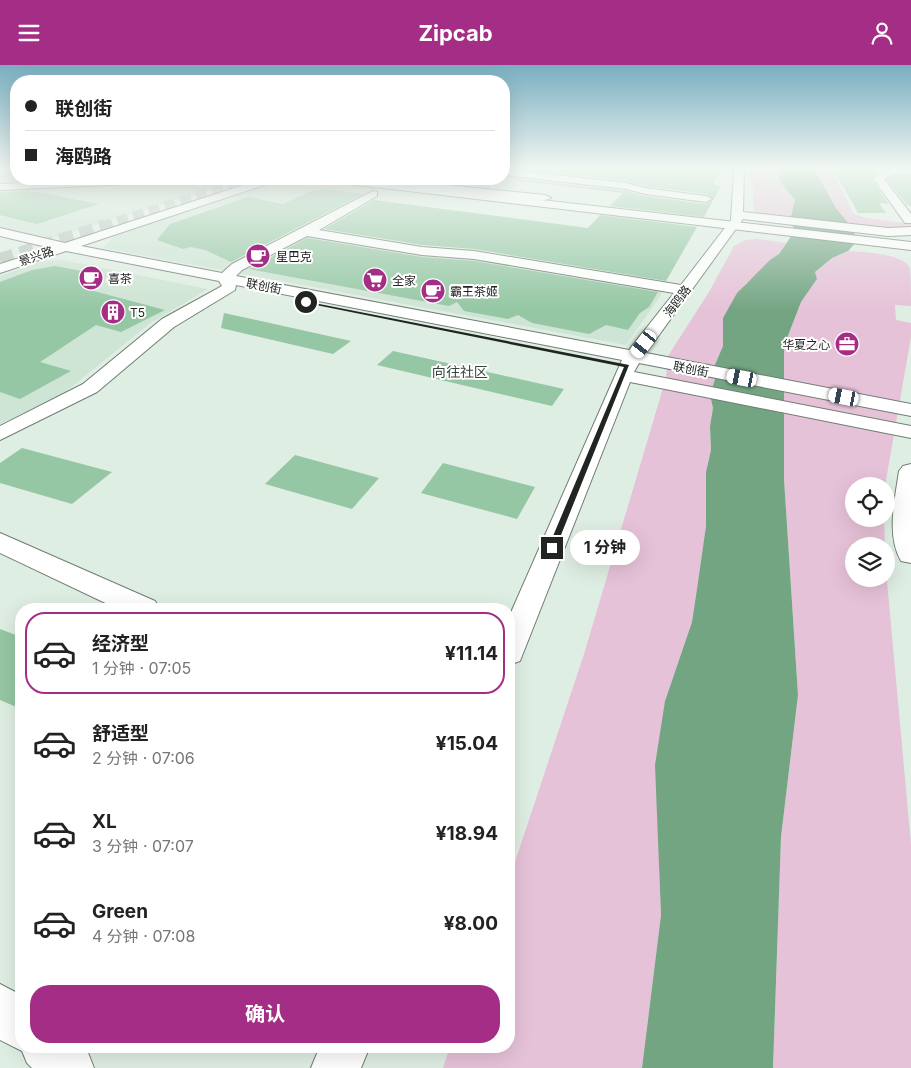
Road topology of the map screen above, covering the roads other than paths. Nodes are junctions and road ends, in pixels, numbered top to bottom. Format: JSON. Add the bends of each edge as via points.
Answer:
{"nodes":[{"id":1,"x":150,"y":216,"type":"edge"},
{"id":2,"x":155,"y":216,"type":"edge"},
{"id":3,"x":335,"y":216,"type":"edge"},
{"id":4,"x":701,"y":216,"type":"edge"},
{"id":5,"x":736,"y":216,"type":"edge"},
{"id":6,"x":736,"y":220,"type":"junction"},
{"id":7,"x":911,"y":224,"type":"edge"},
{"id":8,"x":0,"y":232,"type":"edge"},
{"id":9,"x":306,"y":232,"type":"junction"},
{"id":10,"x":861,"y":234,"type":"junction"},
{"id":11,"x":0,"y":239,"type":"edge"},
{"id":12,"x":911,"y":239,"type":"edge"},
{"id":13,"x":911,"y":246,"type":"edge"},
{"id":14,"x":53,"y":248,"type":"junction"},
{"id":15,"x":0,"y":262,"type":"edge"},
{"id":16,"x":0,"y":269,"type":"edge"},
{"id":17,"x":228,"y":282,"type":"junction"},
{"id":18,"x":685,"y":290,"type":"junction"},
{"id":19,"x":628,"y":366,"type":"junction"},
{"id":20,"x":687,"y":378,"type":"junction"},
{"id":21,"x":911,"y":410,"type":"edge"},
{"id":22,"x":911,"y":432,"type":"edge"},
{"id":23,"x":0,"y":434,"type":"edge"},
{"id":24,"x":911,"y":471,"type":"edge"},
{"id":25,"x":0,"y":543,"type":"edge"},
{"id":26,"x":911,"y":554,"type":"edge"},
{"id":27,"x":132,"y":603,"type":"edge"},
{"id":28,"x":515,"y":638,"type":"edge"},
{"id":29,"x":0,"y":1008,"type":"edge"},
{"id":30,"x":15,"y":1022,"type":"edge"},
{"id":31,"x":52,"y":1053,"type":"edge"},
{"id":32,"x":343,"y":1053,"type":"edge"},
{"id":33,"x":69,"y":1068,"type":"edge"},
{"id":34,"x":336,"y":1068,"type":"edge"}],
"edges":[{"from":1,"to":14,"type":"street","name":"景兴路"},
{"from":2,"to":14,"type":"street","name":"景兴路"},
{"from":3,"to":9,"type":"street"},
{"from":4,"to":6,"type":"street"},
{"from":5,"to":6,"type":"street"},
{"from":6,"to":10,"type":"street","via":[[786,223]]},
{"from":6,"to":10,"type":"street","via":[[770,230]]},
{"from":6,"to":18,"type":"street","name":"海鸥路"},
{"from":7,"to":10,"type":"street","via":[[888,232]]},
{"from":8,"to":14,"type":"street","name":"联创街"},
{"from":9,"to":17,"type":"street","via":[[237,267]]},
{"from":9,"to":18,"type":"street","via":[[422,251],[474,255]]},
{"from":10,"to":12,"type":"street"},
{"from":10,"to":13,"type":"street"},
{"from":11,"to":14,"type":"street","name":"联创街"},
{"from":14,"to":15,"type":"street","name":"景兴路"},
{"from":14,"to":16,"type":"street","name":"景兴路"},
{"from":14,"to":17,"type":"street","name":"联创街"},
{"from":17,"to":19,"type":"street","name":"联创街"},
{"from":17,"to":23,"type":"street","via":[[168,323],[90,387]]},
{"from":18,"to":19,"type":"street","name":"海鸥路"},
{"from":19,"to":20,"type":"street","name":"联创街"},
{"from":19,"to":28,"type":"street","name":"海鸥路"},
{"from":20,"to":21,"type":"street","name":"联创街","via":[[810,391]]},
{"from":20,"to":22,"type":"street","name":"联创街","via":[[811,412]]},
{"from":24,"to":26,"type":"street","via":[[905,515]]},
{"from":25,"to":27,"type":"street"},
{"from":29,"to":30,"type":"street"},
{"from":31,"to":33,"type":"street"},
{"from":32,"to":34,"type":"street"}]}
